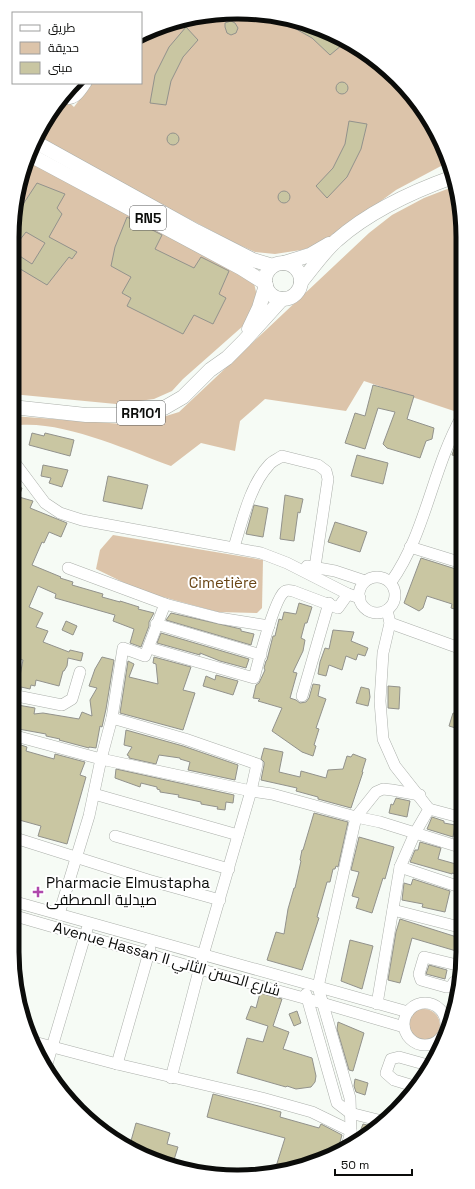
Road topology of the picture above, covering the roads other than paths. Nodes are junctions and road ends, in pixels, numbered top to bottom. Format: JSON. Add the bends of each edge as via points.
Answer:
{"nodes":[{"id":1,"x":85,"y":84,"type":"edge"},
{"id":2,"x":69,"y":98,"type":"edge"},
{"id":3,"x":40,"y":145,"type":"edge"},
{"id":4,"x":35,"y":157,"type":"edge"},
{"id":5,"x":448,"y":179,"type":"edge"},
{"id":6,"x":193,"y":236,"type":"junction"},
{"id":7,"x":336,"y":240,"type":"junction"},
{"id":8,"x":279,"y":265,"type":"junction"},
{"id":9,"x":301,"y":282,"type":"junction"},
{"id":10,"x":266,"y":284,"type":"junction"},
{"id":11,"x":282,"y":299,"type":"junction"},
{"id":12,"x":244,"y":341,"type":"junction"},
{"id":13,"x":19,"y":408,"type":"edge"},
{"id":14,"x":456,"y":434,"type":"edge"},
{"id":15,"x":19,"y":468,"type":"edge"},
{"id":16,"x":410,"y":547,"type":"junction"},
{"id":17,"x":234,"y":548,"type":"junction"},
{"id":18,"x":456,"y":561,"type":"edge"},
{"id":19,"x":287,"y":563,"type":"junction"},
{"id":20,"x":314,"y":567,"type":"junction"},
{"id":21,"x":68,"y":568,"type":"dead end"},
{"id":22,"x":365,"y":581,"type":"junction"},
{"id":23,"x":391,"y":582,"type":"junction"},
{"id":24,"x":348,"y":594,"type":"junction"},
{"id":25,"x":360,"y":598,"type":"junction"},
{"id":26,"x":165,"y":604,"type":"junction"},
{"id":27,"x":329,"y":604,"type":"junction"},
{"id":28,"x":387,"y":610,"type":"junction"},
{"id":29,"x":390,"y":623,"type":"junction"},
{"id":30,"x":156,"y":624,"type":"junction"},
{"id":31,"x":269,"y":626,"type":"junction"},
{"id":32,"x":456,"y":647,"type":"edge"},
{"id":33,"x":149,"y":648,"type":"junction"},
{"id":34,"x":261,"y":655,"type":"junction"},
{"id":35,"x":80,"y":672,"type":"dead end"},
{"id":36,"x":302,"y":696,"type":"dead end"},
{"id":37,"x":19,"y":697,"type":"edge"},
{"id":38,"x":112,"y":718,"type":"junction"},
{"id":39,"x":19,"y":737,"type":"edge"},
{"id":40,"x":101,"y":759,"type":"junction"},
{"id":41,"x":251,"y":791,"type":"junction"},
{"id":42,"x":94,"y":794,"type":"junction"},
{"id":43,"x":420,"y":795,"type":"junction"},
{"id":44,"x":429,"y":809,"type":"junction"},
{"id":45,"x":456,"y":816,"type":"edge"},
{"id":46,"x":356,"y":817,"type":"junction"},
{"id":47,"x":415,"y":833,"type":"junction"},
{"id":48,"x":238,"y":835,"type":"junction"},
{"id":49,"x":115,"y":836,"type":"dead end"},
{"id":50,"x":19,"y":839,"type":"edge"},
{"id":51,"x":456,"y":846,"type":"edge"},
{"id":52,"x":77,"y":857,"type":"junction"},
{"id":53,"x":400,"y":867,"type":"junction"},
{"id":54,"x":229,"y":869,"type":"junction"},
{"id":55,"x":456,"y":886,"type":"edge"},
{"id":56,"x":220,"y":900,"type":"junction"},
{"id":57,"x":19,"y":903,"type":"edge"},
{"id":58,"x":393,"y":910,"type":"junction"},
{"id":59,"x":59,"y":914,"type":"junction"},
{"id":60,"x":19,"y":916,"type":"edge"},
{"id":61,"x":88,"y":923,"type":"junction"},
{"id":62,"x":456,"y":926,"type":"edge"},
{"id":63,"x":85,"y":936,"type":"junction"},
{"id":64,"x":152,"y":941,"type":"junction"},
{"id":65,"x":148,"y":955,"type":"junction"},
{"id":66,"x":203,"y":955,"type":"junction"},
{"id":67,"x":456,"y":965,"type":"edge"},
{"id":68,"x":199,"y":970,"type":"junction"},
{"id":69,"x":305,"y":983,"type":"junction"},
{"id":70,"x":454,"y":983,"type":"edge"},
{"id":71,"x":318,"y":987,"type":"junction"},
{"id":72,"x":306,"y":999,"type":"junction"},
{"id":73,"x":322,"y":1003,"type":"junction"},
{"id":74,"x":377,"y":1004,"type":"junction"},
{"id":75,"x":408,"y":1012,"type":"junction"},
{"id":76,"x":446,"y":1018,"type":"edge"},
{"id":77,"x":404,"y":1027,"type":"junction"},
{"id":78,"x":435,"y":1043,"type":"edge"},
{"id":79,"x":40,"y":1044,"type":"edge"},
{"id":80,"x":52,"y":1047,"type":"junction"},
{"id":81,"x":48,"y":1061,"type":"edge"},
{"id":82,"x":117,"y":1064,"type":"junction"},
{"id":83,"x":425,"y":1064,"type":"edge"},
{"id":84,"x":171,"y":1078,"type":"junction"},
{"id":85,"x":411,"y":1085,"type":"edge"},
{"id":86,"x":350,"y":1113,"type":"junction"},
{"id":87,"x":377,"y":1120,"type":"edge"},
{"id":88,"x":351,"y":1131,"type":"junction"},
{"id":89,"x":349,"y":1140,"type":"edge"}],
"edges":[{"from":1,"to":2,"type":"street","via":[[78,94]]},
{"from":3,"to":6,"type":"main road","number":"RN5"},
{"from":4,"to":6,"type":"main road","number":"RN5"},
{"from":5,"to":7,"type":"main road","via":[[390,203]]},
{"from":6,"to":8,"type":"main road","number":"RN5","via":[[253,260]]},
{"from":6,"to":10,"type":"main road","number":"RN5"},
{"from":7,"to":8,"type":"main road","via":[[310,255]]},
{"from":7,"to":9,"type":"main road"},
{"from":8,"to":9,"type":"main road","number":"RN5","via":[[295,267]]},
{"from":8,"to":10,"type":"main road","via":[[268,271]]},
{"from":9,"to":11,"type":"main road","via":[[300,288],[293,296]]},
{"from":10,"to":11,"type":"main road","number":"RN5","via":[[272,295]]},
{"from":10,"to":12,"type":"main road","number":"RR101","via":[[259,308]]},
{"from":11,"to":12,"type":"main road","number":"RR101"},
{"from":12,"to":13,"type":"main road","number":"RR101","via":[[183,397],[164,408],[144,413],[94,415]]},
{"from":14,"to":16,"type":"street"},
{"from":15,"to":17,"type":"street","via":[[45,503],[60,513],[82,520]]},
{"from":16,"to":18,"type":"street"},
{"from":16,"to":23,"type":"street"},
{"from":17,"to":19,"type":"street","via":[[261,553]]},
{"from":17,"to":20,"type":"street","via":[[249,499],[270,464],[282,456],[318,465],[326,471],[328,479]]},
{"from":19,"to":20,"type":"street"},
{"from":19,"to":24,"type":"street"},
{"from":20,"to":22,"type":"street"},
{"from":21,"to":26,"type":"street"},
{"from":22,"to":23,"type":"street","via":[[374,577]]},
{"from":22,"to":25,"type":"street","via":[[360,589]]},
{"from":23,"to":28,"type":"street","via":[[395,592],[394,602]]},
{"from":24,"to":25,"type":"street"},
{"from":24,"to":27,"type":"street","via":[[338,608]]},
{"from":25,"to":28,"type":"street","via":[[362,604],[373,612]]},
{"from":26,"to":30,"type":"street"},
{"from":26,"to":31,"type":"street","via":[[219,618]]},
{"from":27,"to":31,"type":"street","via":[[287,590],[280,597]]},
{"from":27,"to":36,"type":"street"},
{"from":28,"to":29,"type":"street"},
{"from":29,"to":32,"type":"street"},
{"from":29,"to":43,"type":"street","via":[[383,653],[380,701],[383,739],[395,766]]},
{"from":30,"to":33,"type":"street"},
{"from":30,"to":34,"type":"street"},
{"from":31,"to":34,"type":"street"},
{"from":33,"to":34,"type":"street","via":[[254,678]]},
{"from":33,"to":38,"type":"street","via":[[145,656],[123,648]]},
{"from":35,"to":37,"type":"street","via":[[72,699],[62,706]]},
{"from":38,"to":40,"type":"street"},
{"from":38,"to":41,"type":"street","via":[[185,739],[257,764]]},
{"from":39,"to":40,"type":"street"},
{"from":40,"to":41,"type":"street"},
{"from":40,"to":42,"type":"street"},
{"from":41,"to":46,"type":"street","via":[[272,794]]},
{"from":41,"to":48,"type":"street"},
{"from":42,"to":48,"type":"street"},
{"from":42,"to":52,"type":"street"},
{"from":43,"to":44,"type":"street"},
{"from":43,"to":46,"type":"street","via":[[383,789],[376,792]]},
{"from":44,"to":45,"type":"street"},
{"from":44,"to":47,"type":"street"},
{"from":46,"to":47,"type":"street"},
{"from":46,"to":71,"type":"street"},
{"from":47,"to":51,"type":"street"},
{"from":47,"to":53,"type":"street"},
{"from":48,"to":54,"type":"street"},
{"from":49,"to":54,"type":"street"},
{"from":50,"to":52,"type":"street"},
{"from":52,"to":56,"type":"street"},
{"from":52,"to":59,"type":"street"},
{"from":53,"to":55,"type":"street"},
{"from":53,"to":58,"type":"street"},
{"from":54,"to":56,"type":"street"},
{"from":56,"to":66,"type":"street"},
{"from":57,"to":59,"type":"street","name":"Avenue Hassan II شارع الحسن الثاني"},
{"from":58,"to":62,"type":"street"},
{"from":58,"to":74,"type":"street"},
{"from":59,"to":61,"type":"street","name":"Avenue Hassan II شارع الحسن الثاني"},
{"from":60,"to":63,"type":"street","name":"Avenue Hassan II شارع الحسن الثاني"},
{"from":61,"to":63,"type":"street"},
{"from":61,"to":64,"type":"street","name":"Avenue Hassan II شارع الحسن الثاني"},
{"from":63,"to":65,"type":"street","name":"Avenue Hassan II شارع الحسن الثاني"},
{"from":63,"to":80,"type":"street"},
{"from":64,"to":65,"type":"street"},
{"from":64,"to":66,"type":"street","name":"Avenue Hassan II شارع الحسن الثاني"},
{"from":65,"to":68,"type":"street","name":"Avenue Hassan II شارع الحسن الثاني"},
{"from":65,"to":82,"type":"street"},
{"from":66,"to":68,"type":"street"},
{"from":66,"to":69,"type":"street","name":"Avenue Hassan II شارع الحسن الثاني"},
{"from":67,"to":70,"type":"street","via":[[424,957],[419,974],[421,980],[446,987],[451,987]]},
{"from":68,"to":72,"type":"street","name":"Avenue Hassan II شارع الحسن الثاني"},
{"from":68,"to":84,"type":"street"},
{"from":69,"to":71,"type":"street","name":"Avenue Hassan II شارع الحسن الثاني"},
{"from":69,"to":72,"type":"street"},
{"from":71,"to":73,"type":"street"},
{"from":71,"to":74,"type":"street","name":"Avenue Hassan II شارع الحسن الثاني"},
{"from":72,"to":73,"type":"street","name":"Avenue Hassan II شارع الحسن الثاني"},
{"from":72,"to":86,"type":"street","via":[[337,1103]]},
{"from":73,"to":77,"type":"street","name":"Avenue Hassan II شارع الحسن الثاني"},
{"from":73,"to":86,"type":"street","via":[[350,1098]]},
{"from":74,"to":75,"type":"street","name":"Avenue Hassan II شارع الحسن الثاني"},
{"from":75,"to":76,"type":"street","via":[[418,1004],[431,1004]]},
{"from":75,"to":77,"type":"street"},
{"from":77,"to":78,"type":"street","via":[[415,1043],[421,1045]]},
{"from":79,"to":80,"type":"street"},
{"from":80,"to":81,"type":"street"},
{"from":80,"to":82,"type":"street"},
{"from":82,"to":84,"type":"street"},
{"from":83,"to":85,"type":"street","via":[[399,1057],[391,1059],[386,1073],[394,1080]]},
{"from":84,"to":88,"type":"street","via":[[312,1112]]},
{"from":86,"to":87,"type":"street"},
{"from":86,"to":88,"type":"street"},
{"from":88,"to":89,"type":"street"}]}
